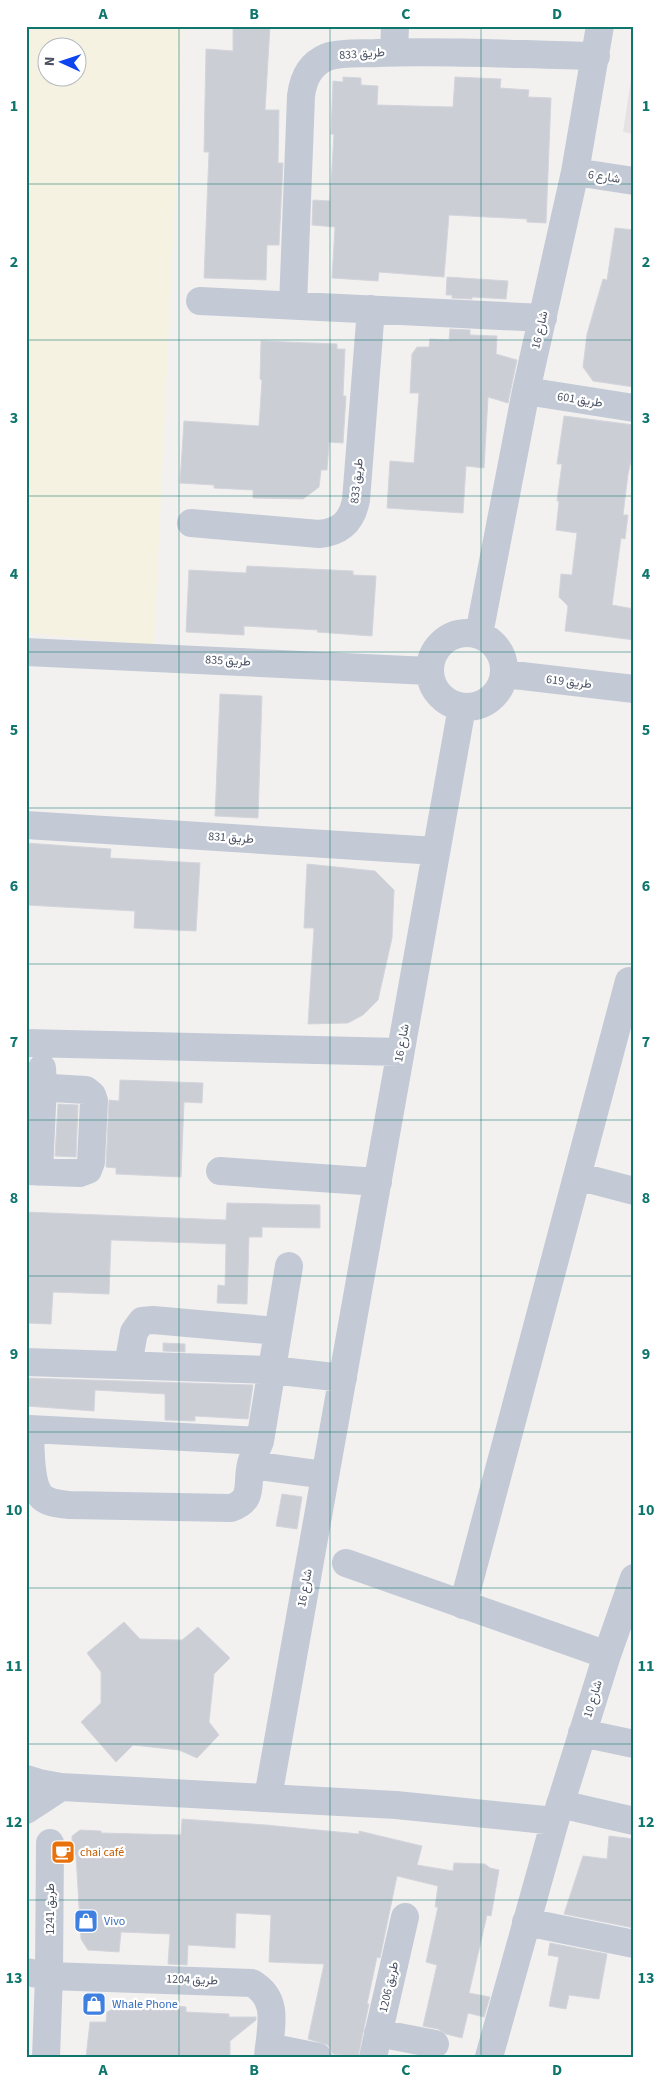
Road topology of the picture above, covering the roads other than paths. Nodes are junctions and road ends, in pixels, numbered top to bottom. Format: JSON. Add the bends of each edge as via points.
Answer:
{"nodes":[{"id":1,"x":600,"y":26,"type":"edge"},
{"id":2,"x":395,"y":39,"type":"edge"},
{"id":3,"x":596,"y":56,"type":"junction"},
{"id":4,"x":575,"y":172,"type":"junction"},
{"id":5,"x":634,"y":181,"type":"edge"},
{"id":6,"x":200,"y":301,"type":"dead end"},
{"id":7,"x":293,"y":305,"type":"junction"},
{"id":8,"x":371,"y":309,"type":"junction"},
{"id":9,"x":542,"y":318,"type":"junction"},
{"id":10,"x":526,"y":391,"type":"junction"},
{"id":11,"x":634,"y":408,"type":"edge"},
{"id":12,"x":191,"y":523,"type":"dead end"},
{"id":13,"x":479,"y":634,"type":"junction"},
{"id":14,"x":26,"y":652,"type":"edge"},
{"id":15,"x":429,"y":671,"type":"junction"},
{"id":16,"x":504,"y":674,"type":"junction"},
{"id":17,"x":634,"y":690,"type":"edge"},
{"id":18,"x":462,"y":707,"type":"junction"},
{"id":19,"x":26,"y":825,"type":"edge"},
{"id":20,"x":436,"y":851,"type":"junction"},
{"id":21,"x":629,"y":981,"type":"dead end"},
{"id":22,"x":33,"y":1044,"type":"edge"},
{"id":23,"x":400,"y":1052,"type":"junction"},
{"id":24,"x":34,"y":1082,"type":"edge"},
{"id":25,"x":220,"y":1171,"type":"dead end"},
{"id":26,"x":33,"y":1172,"type":"edge"},
{"id":27,"x":577,"y":1176,"type":"junction"},
{"id":28,"x":378,"y":1182,"type":"junction"},
{"id":29,"x":634,"y":1191,"type":"edge"},
{"id":30,"x":289,"y":1266,"type":"dead end"},
{"id":31,"x":277,"y":1331,"type":"junction"},
{"id":32,"x":26,"y":1362,"type":"edge"},
{"id":33,"x":128,"y":1365,"type":"junction"},
{"id":34,"x":272,"y":1370,"type":"junction"},
{"id":35,"x":343,"y":1378,"type":"junction"},
{"id":36,"x":28,"y":1429,"type":"edge"},
{"id":37,"x":255,"y":1453,"type":"junction"},
{"id":38,"x":325,"y":1476,"type":"junction"},
{"id":39,"x":346,"y":1562,"type":"dead end"},
{"id":40,"x":634,"y":1578,"type":"edge"},
{"id":41,"x":464,"y":1605,"type":"junction"},
{"id":42,"x":607,"y":1654,"type":"junction"},
{"id":43,"x":582,"y":1734,"type":"junction"},
{"id":44,"x":634,"y":1744,"type":"edge"},
{"id":45,"x":26,"y":1779,"type":"edge"},
{"id":46,"x":61,"y":1787,"type":"junction"},
{"id":47,"x":268,"y":1797,"type":"junction"},
{"id":48,"x":26,"y":1810,"type":"edge"},
{"id":49,"x":557,"y":1812,"type":"junction"},
{"id":50,"x":634,"y":1821,"type":"edge"},
{"id":51,"x":50,"y":1843,"type":"dead end"},
{"id":52,"x":405,"y":1918,"type":"dead end"},
{"id":53,"x":526,"y":1922,"type":"junction"},
{"id":54,"x":634,"y":1944,"type":"edge"},
{"id":55,"x":38,"y":1974,"type":"edge"},
{"id":56,"x":435,"y":2044,"type":"dead end"},
{"id":57,"x":375,"y":2045,"type":"edge"},
{"id":58,"x":268,"y":2052,"type":"edge"},
{"id":59,"x":46,"y":2057,"type":"edge"},
{"id":60,"x":318,"y":2057,"type":"edge"},
{"id":61,"x":489,"y":2057,"type":"edge"}],
"edges":[{"from":1,"to":3,"type":"street","name":"شارع 16"},
{"from":2,"to":3,"type":"street","name":"طريق 833"},
{"from":2,"to":7,"type":"street","name":"طريق 833","via":[[328,57],[316,63],[302,84]]},
{"from":3,"to":4,"type":"street","name":"شارع 16"},
{"from":4,"to":5,"type":"street","name":"شارع 6"},
{"from":4,"to":9,"type":"street","name":"شارع 16"},
{"from":6,"to":7,"type":"street"},
{"from":7,"to":8,"type":"street"},
{"from":8,"to":9,"type":"street"},
{"from":8,"to":12,"type":"street","name":"طريق 833","via":[[356,500],[345,525],[319,534]]},
{"from":9,"to":10,"type":"street","name":"شارع 16"},
{"from":10,"to":11,"type":"street","name":"طريق 601"},
{"from":10,"to":13,"type":"street","name":"شارع 16"},
{"from":13,"to":15,"type":"street","via":[[467,632],[444,639],[436,648]]},
{"from":13,"to":16,"type":"street","via":[[501,654]]},
{"from":14,"to":15,"type":"street","name":"طريق 835"},
{"from":15,"to":18,"type":"street","via":[[436,691],[447,702]]},
{"from":16,"to":17,"type":"street","name":"طريق 619"},
{"from":16,"to":18,"type":"street","via":[[501,686],[485,703]]},
{"from":18,"to":20,"type":"street","name":"شارع 16"},
{"from":19,"to":20,"type":"street","name":"طريق 831"},
{"from":20,"to":23,"type":"street","name":"شارع 16"},
{"from":21,"to":27,"type":"street"},
{"from":22,"to":23,"type":"street"},
{"from":22,"to":24,"type":"street"},
{"from":23,"to":28,"type":"street","name":"شارع 16"},
{"from":24,"to":26,"type":"street"},
{"from":24,"to":26,"type":"street","via":[[62,1089],[86,1090],[93,1098],[94,1110],[88,1170],[80,1173]]},
{"from":25,"to":28,"type":"street"},
{"from":27,"to":29,"type":"street"},
{"from":27,"to":41,"type":"street"},
{"from":28,"to":35,"type":"street","name":"شارع 16"},
{"from":30,"to":31,"type":"street"},
{"from":31,"to":33,"type":"street","via":[[142,1321],[134,1332]]},
{"from":31,"to":34,"type":"street"},
{"from":32,"to":33,"type":"street"},
{"from":33,"to":34,"type":"street"},
{"from":34,"to":35,"type":"street"},
{"from":34,"to":37,"type":"street"},
{"from":35,"to":38,"type":"street","name":"شارع 16"},
{"from":36,"to":37,"type":"street"},
{"from":36,"to":37,"type":"street","via":[[35,1484],[40,1495],[59,1504],[231,1508],[241,1504],[247,1496]]},
{"from":37,"to":38,"type":"street"},
{"from":38,"to":47,"type":"street","name":"شارع 16"},
{"from":39,"to":41,"type":"street"},
{"from":40,"to":42,"type":"street","name":"شارع 10"},
{"from":41,"to":42,"type":"street"},
{"from":42,"to":43,"type":"street","name":"شارع 10"},
{"from":43,"to":44,"type":"street"},
{"from":43,"to":49,"type":"street","name":"شارع 10"},
{"from":45,"to":46,"type":"street"},
{"from":46,"to":47,"type":"street"},
{"from":46,"to":48,"type":"street"},
{"from":47,"to":49,"type":"street"},
{"from":49,"to":50,"type":"street"},
{"from":49,"to":53,"type":"street"},
{"from":51,"to":55,"type":"street","name":"طريق 1241"},
{"from":52,"to":57,"type":"street","name":"طريق 1206"},
{"from":53,"to":54,"type":"street"},
{"from":53,"to":61,"type":"street"},
{"from":55,"to":58,"type":"street","name":"طريق 1204","via":[[252,1983],[268,1995],[271,2005]]},
{"from":55,"to":59,"type":"street","name":"طريق 1241"},
{"from":56,"to":57,"type":"street"},
{"from":58,"to":60,"type":"street"}]}
